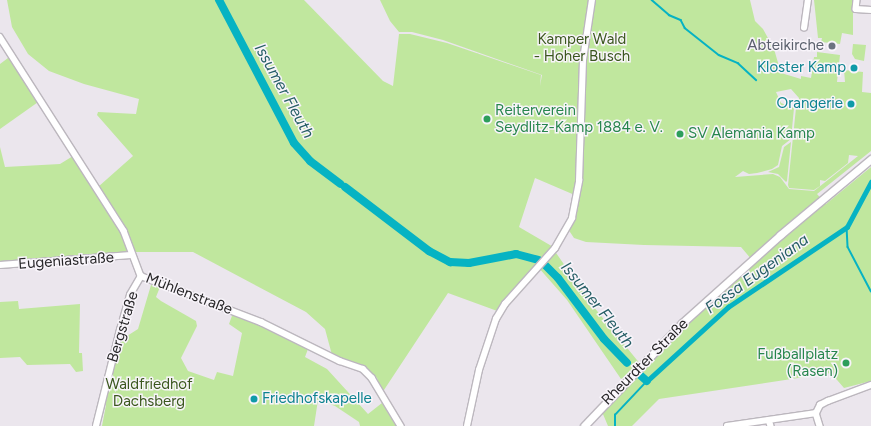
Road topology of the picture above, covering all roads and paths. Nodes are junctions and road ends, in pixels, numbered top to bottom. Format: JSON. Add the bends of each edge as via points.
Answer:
{"nodes":[{"id":1,"x":592,"y":0,"type":"edge"},
{"id":2,"x":808,"y":0,"type":"edge"},
{"id":3,"x":857,"y":0,"type":"edge"},
{"id":4,"x":871,"y":10,"type":"edge"},
{"id":5,"x":804,"y":28,"type":"dead end"},
{"id":6,"x":0,"y":37,"type":"edge"},
{"id":7,"x":871,"y":159,"type":"edge"},
{"id":8,"x":132,"y":255,"type":"junction"},
{"id":9,"x":0,"y":265,"type":"edge"},
{"id":10,"x":141,"y":276,"type":"junction"},
{"id":11,"x":871,"y":385,"type":"edge"},
{"id":12,"x":816,"y":413,"type":"junction"},
{"id":13,"x":769,"y":420,"type":"junction"},
{"id":14,"x":96,"y":426,"type":"edge"},
{"id":15,"x":401,"y":426,"type":"edge"},
{"id":16,"x":467,"y":426,"type":"edge"},
{"id":17,"x":584,"y":426,"type":"edge"},
{"id":18,"x":726,"y":426,"type":"edge"},
{"id":19,"x":771,"y":426,"type":"edge"},
{"id":20,"x":820,"y":426,"type":"edge"}],
"edges":[{"from":1,"to":16,"type":"street","via":[[583,60],[579,181],[572,218],[555,248],[505,304],[496,319],[480,366]]},
{"from":2,"to":5,"type":"street"},
{"from":3,"to":4,"type":"street","via":[[856,9]]},
{"from":6,"to":8,"type":"street","name":"Mühlenstraße","via":[[124,231]]},
{"from":7,"to":17,"type":"main road","name":"Rheurdter Straße","via":[[780,235],[682,323]]},
{"from":8,"to":9,"type":"street","name":"Eugeniastraße"},
{"from":8,"to":10,"type":"street","name":"Mühlenstraße"},
{"from":10,"to":14,"type":"street","name":"Bergstraße","via":[[130,295]]},
{"from":10,"to":15,"type":"street","name":"Mühlenstraße","via":[[261,322],[327,355],[363,369],[372,378]]},
{"from":11,"to":12,"type":"street","via":[[820,405]]},
{"from":12,"to":13,"type":"street"},
{"from":12,"to":20,"type":"street"},
{"from":13,"to":18,"type":"street"},
{"from":13,"to":19,"type":"street"}]}
